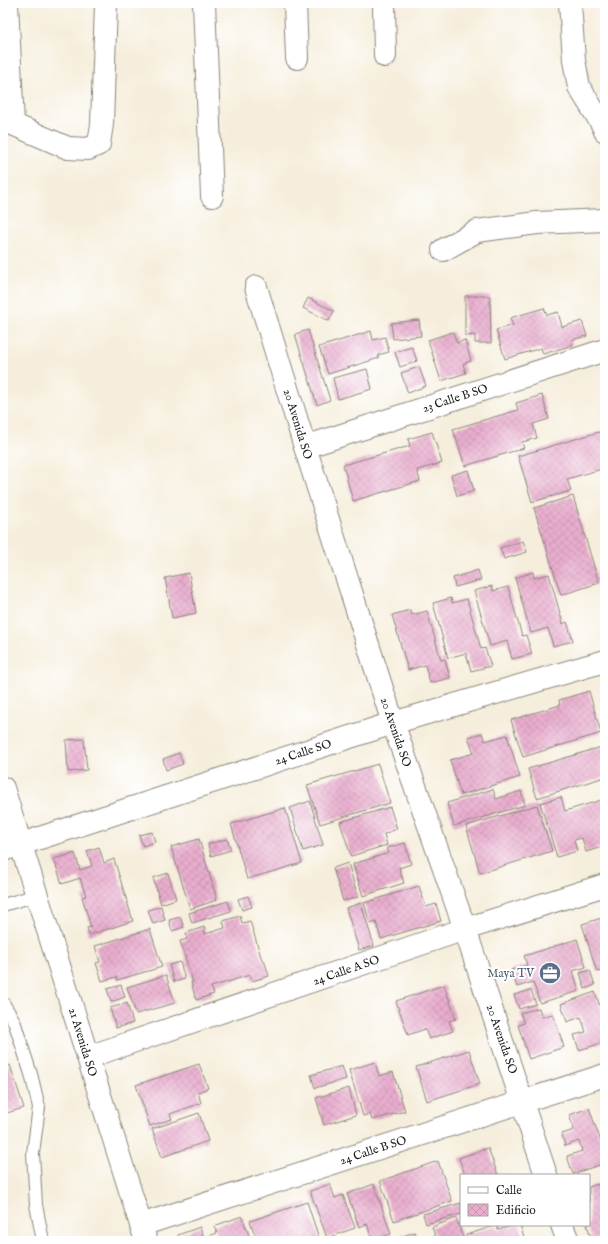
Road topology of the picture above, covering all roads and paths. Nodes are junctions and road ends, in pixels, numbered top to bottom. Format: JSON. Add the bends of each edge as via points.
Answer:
{"nodes":[{"id":1,"x":7,"y":3,"type":"edge"},
{"id":2,"x":106,"y":3,"type":"edge"},
{"id":3,"x":204,"y":3,"type":"edge"},
{"id":4,"x":295,"y":3,"type":"edge"},
{"id":5,"x":384,"y":3,"type":"edge"},
{"id":6,"x":570,"y":3,"type":"edge"},
{"id":7,"x":385,"y":56,"type":"dead end"},
{"id":8,"x":297,"y":58,"type":"dead end"},
{"id":9,"x":8,"y":122,"type":"edge"},
{"id":10,"x":605,"y":131,"type":"edge"},
{"id":11,"x":212,"y":196,"type":"dead end"},
{"id":12,"x":605,"y":220,"type":"edge"},
{"id":13,"x":443,"y":250,"type":"dead end"},
{"id":14,"x":256,"y":287,"type":"dead end"},
{"id":15,"x":605,"y":350,"type":"edge"},
{"id":16,"x":305,"y":447,"type":"junction"},
{"id":17,"x":605,"y":661,"type":"edge"},
{"id":18,"x":393,"y":723,"type":"junction"},
{"id":19,"x":3,"y":788,"type":"edge"},
{"id":20,"x":12,"y":847,"type":"edge"},
{"id":21,"x":605,"y":885,"type":"edge"},
{"id":22,"x":37,"y":895,"type":"junction"},
{"id":23,"x":3,"y":906,"type":"edge"},
{"id":24,"x":465,"y":929,"type":"junction"},
{"id":25,"x":3,"y":1003,"type":"edge"},
{"id":26,"x":88,"y":1057,"type":"junction"},
{"id":27,"x":605,"y":1075,"type":"edge"},
{"id":28,"x":523,"y":1102,"type":"junction"},
{"id":29,"x":546,"y":1174,"type":"edge"},
{"id":30,"x":562,"y":1226,"type":"edge"},
{"id":31,"x":143,"y":1233,"type":"edge"},
{"id":32,"x":43,"y":1241,"type":"edge"},
{"id":33,"x":568,"y":1241,"type":"edge"}],
"edges":[{"from":1,"to":9,"type":"street"},
{"from":2,"to":9,"type":"street","via":[[102,124],[99,144],[88,149],[68,148]]},
{"from":3,"to":11,"type":"street"},
{"from":4,"to":8,"type":"street"},
{"from":5,"to":7,"type":"street"},
{"from":6,"to":10,"type":"street","via":[[574,60],[579,87]]},
{"from":12,"to":13,"type":"street","via":[[537,223],[477,231]]},
{"from":14,"to":16,"type":"street","name":"20 Avenida SO"},
{"from":15,"to":16,"type":"street","name":"23 Calle B SO"},
{"from":16,"to":18,"type":"street","name":"20 Avenida SO"},
{"from":17,"to":18,"type":"street","name":"24 Calle SO"},
{"from":18,"to":20,"type":"street","name":"24 Calle SO"},
{"from":18,"to":24,"type":"street","name":"20 Avenida SO"},
{"from":19,"to":20,"type":"street","name":"21 Avenida SO"},
{"from":20,"to":22,"type":"street","name":"21 Avenida SO"},
{"from":21,"to":24,"type":"street","name":"24 Calle A SO"},
{"from":22,"to":23,"type":"lane"},
{"from":22,"to":26,"type":"street","name":"21 Avenida SO"},
{"from":24,"to":26,"type":"street","name":"24 Calle A SO"},
{"from":24,"to":28,"type":"street","name":"20 Avenida SO"},
{"from":25,"to":32,"type":"lane","via":[[14,1022],[32,1074],[39,1106],[33,1153],[36,1205]]},
{"from":26,"to":31,"type":"street","name":"21 Avenida SO"},
{"from":27,"to":28,"type":"street","name":"24 Calle B SO"},
{"from":28,"to":29,"type":"street","name":"20 Avenida SO"},
{"from":28,"to":31,"type":"street","name":"24 Calle B SO"},
{"from":30,"to":33,"type":"street"}]}
